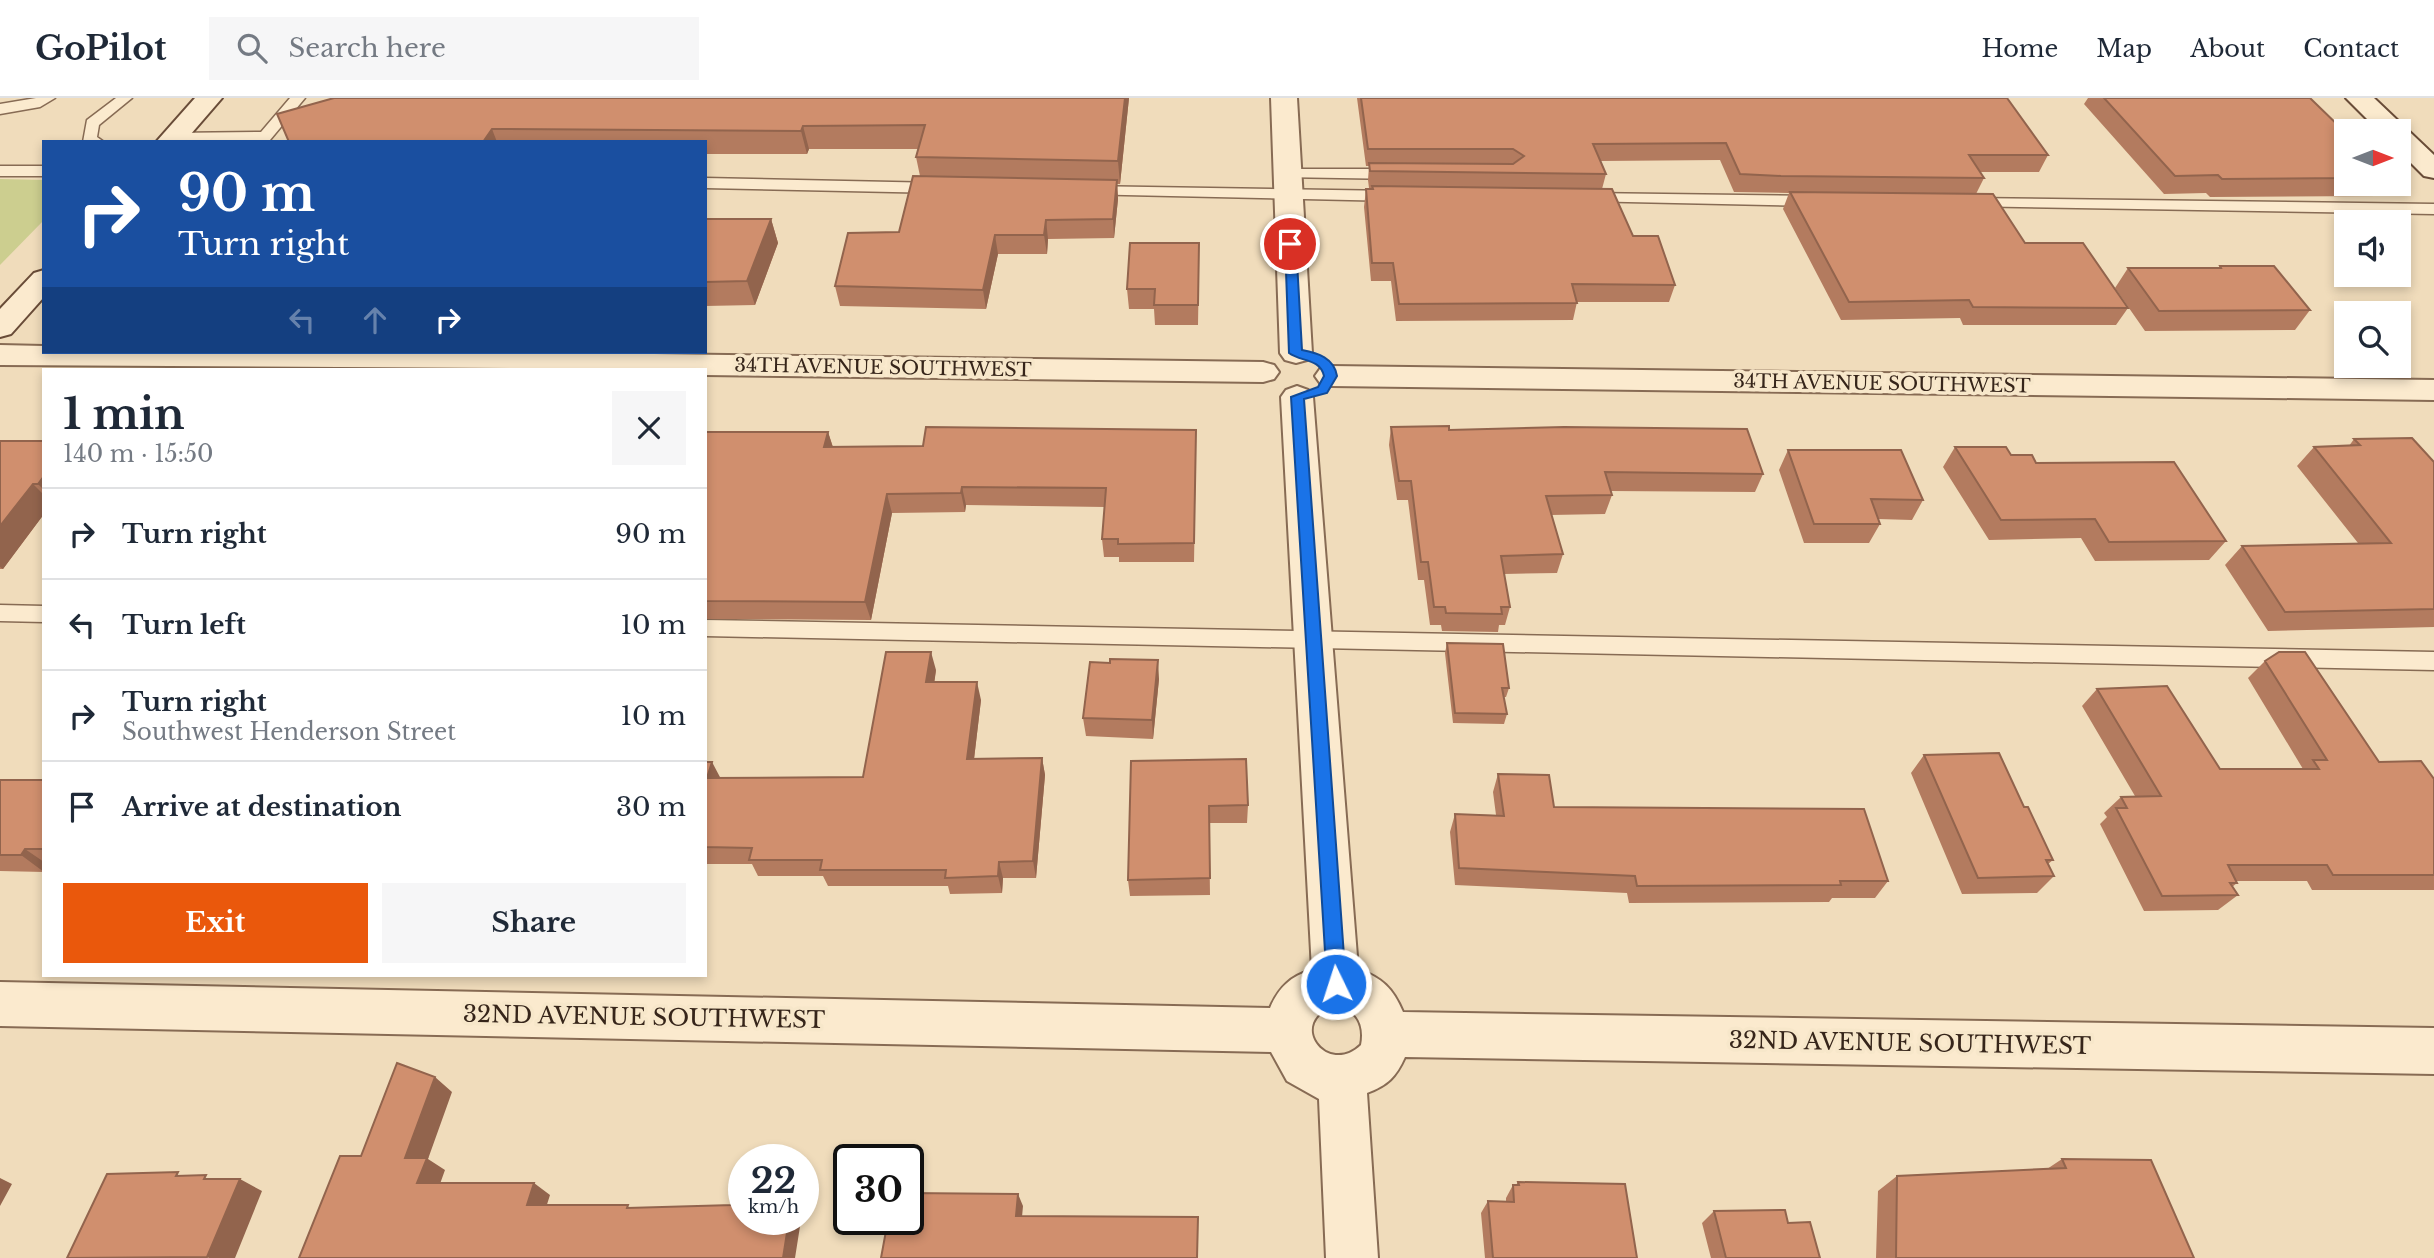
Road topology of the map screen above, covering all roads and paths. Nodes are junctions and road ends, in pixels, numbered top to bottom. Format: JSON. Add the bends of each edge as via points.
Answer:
{"nodes":[{"id":1,"x":48,"y":98,"type":"edge"},
{"id":2,"x":209,"y":98,"type":"edge"},
{"id":3,"x":298,"y":98,"type":"edge"},
{"id":4,"x":1284,"y":98,"type":"edge"},
{"id":5,"x":2360,"y":98,"type":"edge"},
{"id":6,"x":116,"y":99,"type":"edge"},
{"id":7,"x":0,"y":109,"type":"edge"},
{"id":8,"x":2382,"y":119,"type":"edge"},
{"id":9,"x":91,"y":140,"type":"edge"},
{"id":10,"x":170,"y":140,"type":"edge"},
{"id":11,"x":2412,"y":149,"type":"edge"},
{"id":12,"x":2434,"y":170,"type":"edge"},
{"id":13,"x":0,"y":171,"type":"edge"},
{"id":14,"x":42,"y":171,"type":"edge"},
{"id":15,"x":1184,"y":172,"type":"dead end"},
{"id":16,"x":1415,"y":174,"type":"edge"},
{"id":17,"x":707,"y":183,"type":"edge"},
{"id":18,"x":1288,"y":185,"type":"junction"},
{"id":19,"x":951,"y":188,"type":"edge"},
{"id":20,"x":1073,"y":191,"type":"edge"},
{"id":21,"x":1183,"y":193,"type":"junction"},
{"id":22,"x":1419,"y":196,"type":"edge"},
{"id":23,"x":1571,"y":198,"type":"edge"},
{"id":24,"x":1834,"y":201,"type":"edge"},
{"id":25,"x":1945,"y":203,"type":"edge"},
{"id":26,"x":2434,"y":209,"type":"edge"},
{"id":27,"x":42,"y":281,"type":"edge"},
{"id":28,"x":0,"y":327,"type":"edge"},
{"id":29,"x":1296,"y":353,"type":"junction"},
{"id":30,"x":0,"y":355,"type":"edge"},
{"id":31,"x":1263,"y":372,"type":"junction"},
{"id":32,"x":1331,"y":376,"type":"junction"},
{"id":33,"x":2434,"y":390,"type":"edge"},
{"id":34,"x":1297,"y":397,"type":"junction"},
{"id":35,"x":0,"y":613,"type":"edge"},
{"id":36,"x":42,"y":614,"type":"edge"},
{"id":37,"x":707,"y":628,"type":"edge"},
{"id":38,"x":1315,"y":641,"type":"junction"},
{"id":39,"x":2434,"y":661,"type":"edge"},
{"id":40,"x":1336,"y":984,"type":"junction"},
{"id":41,"x":0,"y":1004,"type":"edge"},
{"id":42,"x":1287,"y":1030,"type":"junction"},
{"id":43,"x":1387,"y":1034,"type":"junction"},
{"id":44,"x":2434,"y":1051,"type":"edge"},
{"id":45,"x":1342,"y":1079,"type":"junction"},
{"id":46,"x":1352,"y":1258,"type":"edge"}],
"edges":[{"from":1,"to":7,"type":"lane"},
{"from":2,"to":10,"type":"street"},
{"from":3,"to":10,"type":"lane","via":[[265,137]]},
{"from":4,"to":18,"type":"street"},
{"from":5,"to":8,"type":"street"},
{"from":6,"to":9,"type":"lane","via":[[92,123]]},
{"from":11,"to":12,"type":"street"},
{"from":13,"to":14,"type":"lane"},
{"from":15,"to":21,"type":"lane"},
{"from":16,"to":18,"type":"lane"},
{"from":17,"to":19,"type":"lane"},
{"from":18,"to":21,"type":"lane"},
{"from":18,"to":22,"type":"lane"},
{"from":18,"to":29,"type":"street"},
{"from":20,"to":21,"type":"lane"},
{"from":23,"to":24,"type":"lane"},
{"from":25,"to":26,"type":"lane"},
{"from":27,"to":28,"type":"street"},
{"from":29,"to":31,"type":"street","via":[[1276,357]]},
{"from":29,"to":32,"type":"street","via":[[1317,357]]},
{"from":30,"to":31,"type":"street","name":"34TH AVENUE SOUTHWEST"},
{"from":31,"to":34,"type":"street","via":[[1272,390]]},
{"from":32,"to":33,"type":"street","name":"34TH AVENUE SOUTHWEST"},
{"from":32,"to":34,"type":"street","via":[[1323,390]]},
{"from":34,"to":38,"type":"street"},
{"from":35,"to":36,"type":"lane"},
{"from":37,"to":38,"type":"lane"},
{"from":38,"to":39,"type":"lane"},
{"from":38,"to":40,"type":"street"},
{"from":40,"to":42,"type":"street","via":[[1321,986],[1296,1002]]},
{"from":40,"to":43,"type":"street","via":[[1365,994],[1377,1004]]},
{"from":41,"to":42,"type":"street","name":"32ND AVENUE SOUTHWEST"},
{"from":42,"to":45,"type":"street","via":[[1298,1061],[1312,1072]]},
{"from":43,"to":44,"type":"street","name":"32ND AVENUE SOUTHWEST"},
{"from":43,"to":45,"type":"street","via":[[1376,1064]]},
{"from":45,"to":46,"type":"street"}]}
